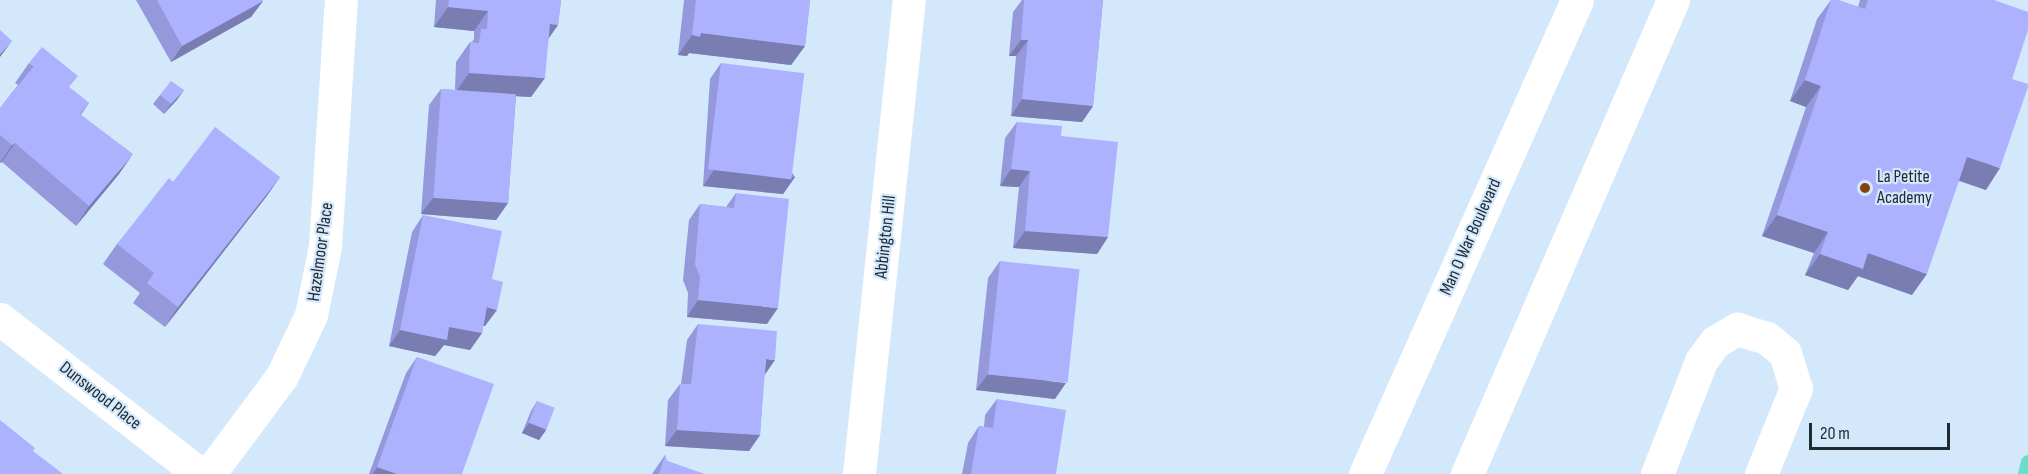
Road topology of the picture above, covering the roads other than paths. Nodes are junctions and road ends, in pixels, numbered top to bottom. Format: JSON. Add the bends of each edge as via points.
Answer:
{"nodes":[{"id":1,"x":341,"y":0,"type":"edge"},
{"id":2,"x":909,"y":0,"type":"edge"},
{"id":3,"x":1577,"y":0,"type":"edge"},
{"id":4,"x":1673,"y":0,"type":"edge"},
{"id":5,"x":0,"y":319,"type":"edge"},
{"id":6,"x":200,"y":474,"type":"edge"},
{"id":7,"x":210,"y":474,"type":"edge"},
{"id":8,"x":859,"y":474,"type":"edge"},
{"id":9,"x":1365,"y":474,"type":"edge"},
{"id":10,"x":1467,"y":474,"type":"edge"},
{"id":11,"x":1657,"y":474,"type":"edge"},
{"id":12,"x":1761,"y":474,"type":"edge"}],
"edges":[{"from":1,"to":7,"type":"street","name":"Hazelmoor Place","via":[[325,246],[311,315],[282,376]]},
{"from":2,"to":8,"type":"street","name":"Abbington Hill"},
{"from":3,"to":9,"type":"street","name":"Man O War Boulevard"},
{"from":4,"to":10,"type":"street"},
{"from":5,"to":6,"type":"street","name":"Dunswood Place"},
{"from":11,"to":12,"type":"street","via":[[1701,361],[1715,342],[1737,329],[1767,338],[1785,353],[1796,388]]}]}
